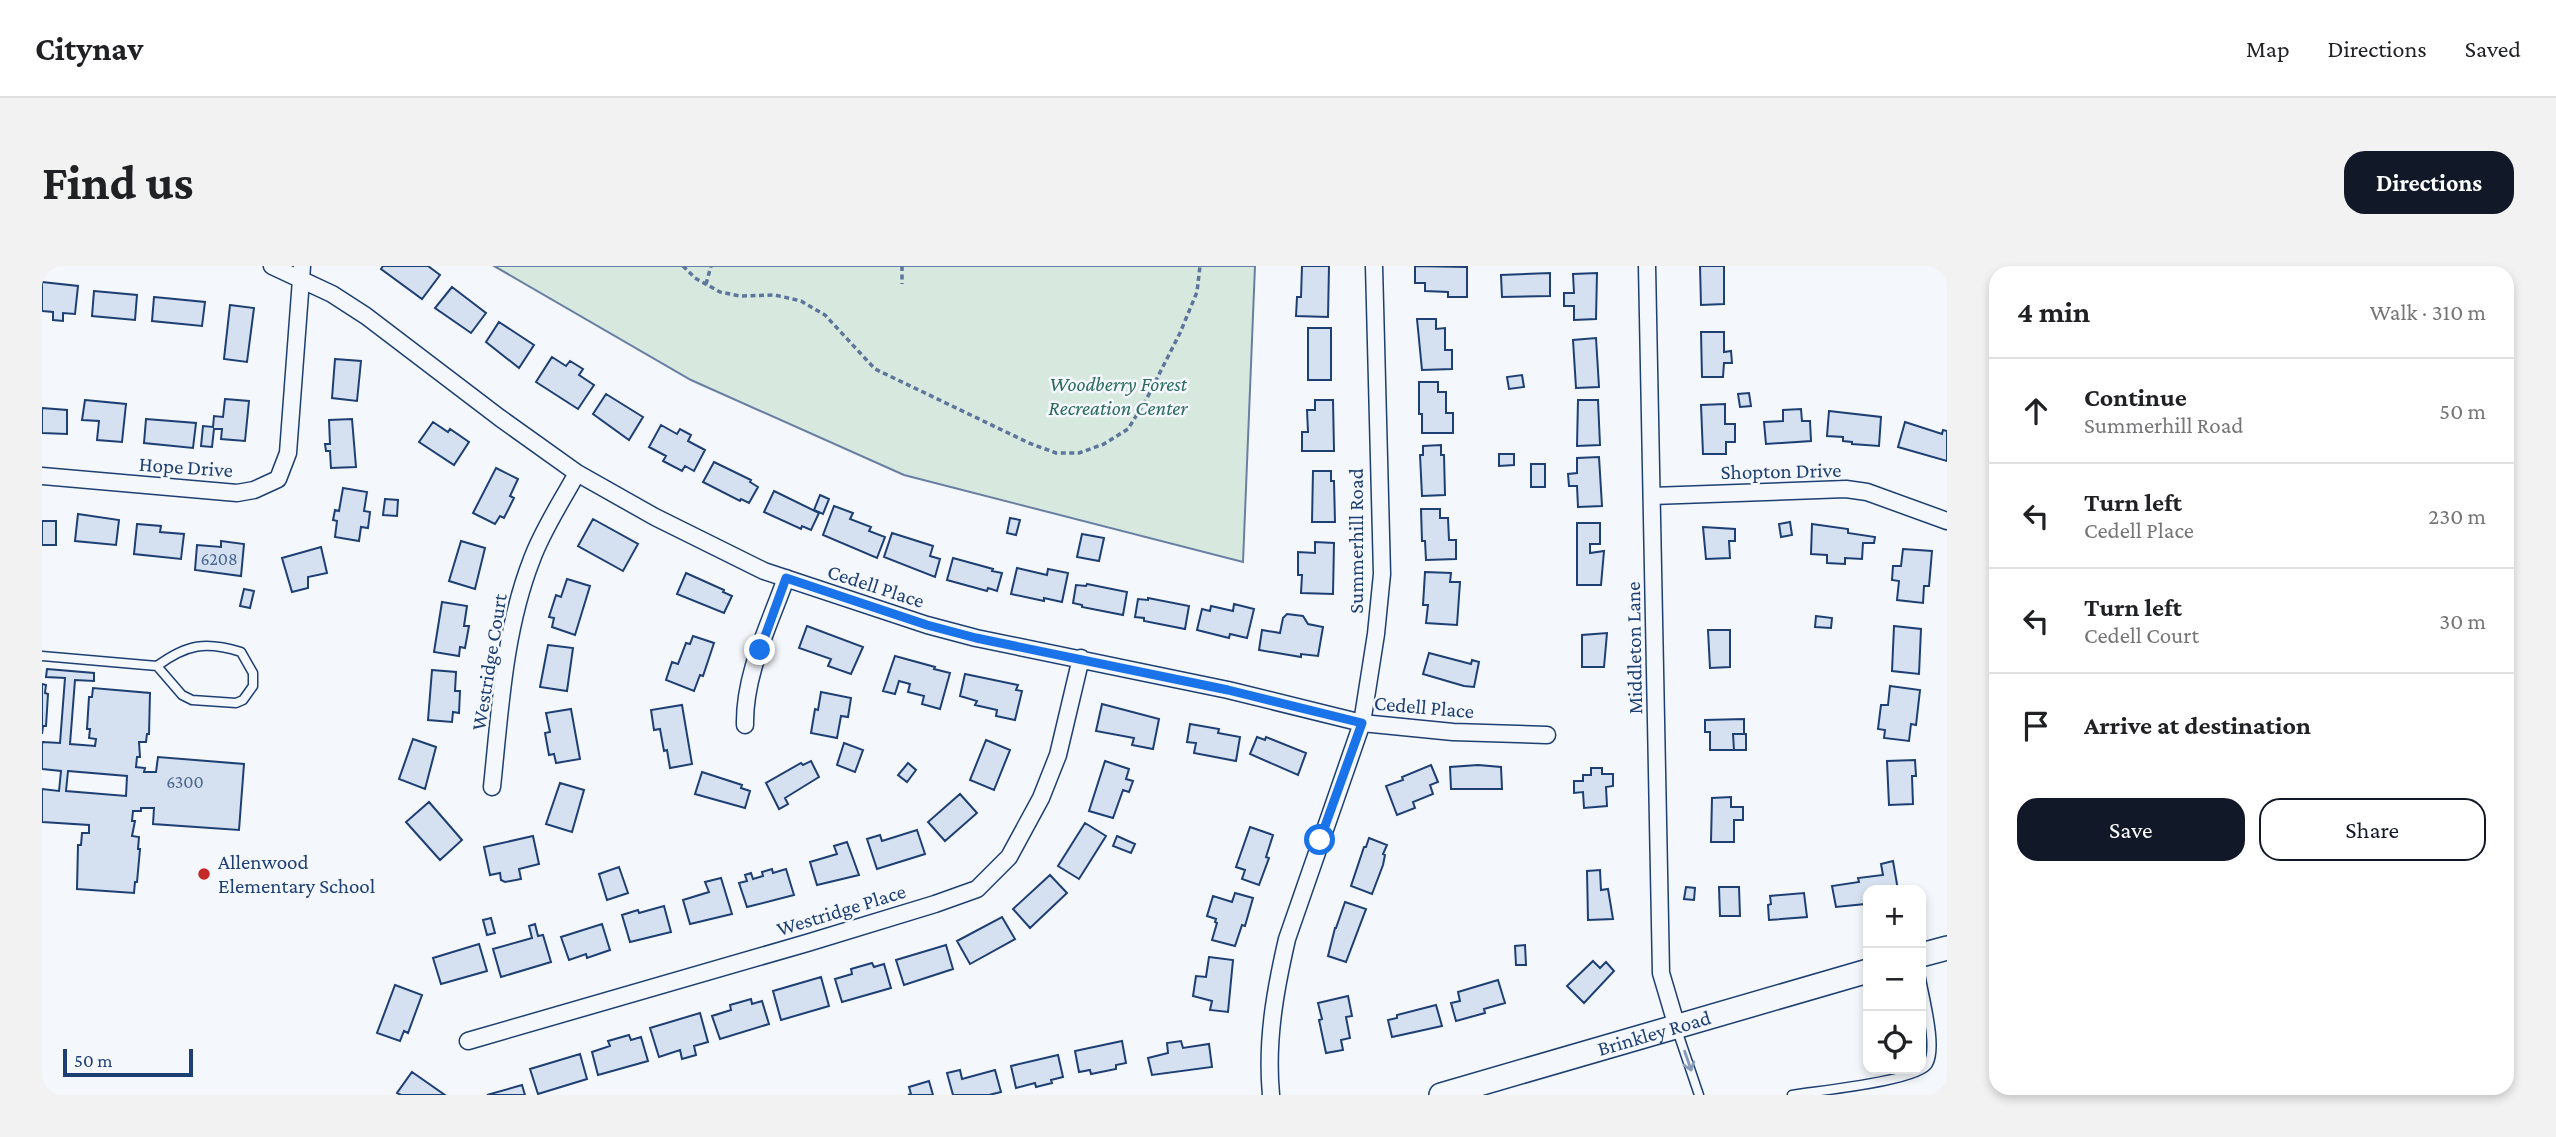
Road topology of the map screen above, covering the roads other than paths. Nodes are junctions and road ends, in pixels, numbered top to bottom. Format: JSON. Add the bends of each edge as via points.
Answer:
{"nodes":[{"id":1,"x":272,"y":266,"type":"edge"},
{"id":2,"x":1374,"y":266,"type":"edge"},
{"id":3,"x":1647,"y":266,"type":"edge"},
{"id":4,"x":302,"y":273,"type":"edge"},
{"id":5,"x":577,"y":473,"type":"junction"},
{"id":6,"x":42,"y":476,"type":"edge"},
{"id":7,"x":1652,"y":496,"type":"junction"},
{"id":8,"x":1947,"y":521,"type":"edge"},
{"id":9,"x":786,"y":578,"type":"junction"},
{"id":10,"x":42,"y":656,"type":"edge"},
{"id":11,"x":1081,"y":658,"type":"junction"},
{"id":12,"x":157,"y":666,"type":"junction"},
{"id":13,"x":1362,"y":723,"type":"junction"},
{"id":14,"x":746,"y":725,"type":"dead end"},
{"id":15,"x":1547,"y":735,"type":"dead end"},
{"id":16,"x":492,"y":786,"type":"dead end"},
{"id":17,"x":1947,"y":948,"type":"edge"},
{"id":18,"x":1926,"y":954,"type":"edge"},
{"id":19,"x":1863,"y":972,"type":"edge"},
{"id":20,"x":1926,"y":1011,"type":"edge"},
{"id":21,"x":1676,"y":1027,"type":"junction"},
{"id":22,"x":468,"y":1041,"type":"dead end"},
{"id":23,"x":1271,"y":1095,"type":"edge"},
{"id":24,"x":1441,"y":1095,"type":"edge"},
{"id":25,"x":1699,"y":1095,"type":"edge"},
{"id":26,"x":1792,"y":1095,"type":"edge"}],
"edges":[{"from":1,"to":4,"type":"street","name":"Cedell Place"},
{"from":2,"to":13,"type":"street","name":"Summerhill Road","via":[[1382,574]]},
{"from":3,"to":7,"type":"street","name":"Middleton Lane"},
{"from":4,"to":5,"type":"street","name":"Cedell Place"},
{"from":4,"to":6,"type":"street","name":"Hope Drive","via":[[288,453],[278,479],[237,493]]},
{"from":5,"to":9,"type":"street","name":"Cedell Place","via":[[716,549]]},
{"from":5,"to":16,"type":"street","name":"Westridge Court","via":[[532,557],[520,594]]},
{"from":7,"to":8,"type":"street","name":"Shopton Drive","via":[[1846,489]]},
{"from":7,"to":21,"type":"street","name":"Middleton Lane","via":[[1661,973]]},
{"from":9,"to":11,"type":"street","name":"Cedell Place","via":[[939,629]]},
{"from":9,"to":14,"type":"street","via":[[751,674]]},
{"from":10,"to":12,"type":"lane"},
{"from":11,"to":13,"type":"street","name":"Cedell Place"},
{"from":11,"to":22,"type":"street","name":"Westridge Place","via":[[1058,755],[1041,798],[1009,857],[976,889]]},
{"from":12,"to":12,"type":"lane","via":[[192,700],[236,703],[253,686],[253,673],[241,652],[219,645],[197,645]]},
{"from":13,"to":15,"type":"street","name":"Cedell Place"},
{"from":13,"to":23,"type":"street","name":"Summerhill Road","via":[[1287,939],[1271,1023]]},
{"from":17,"to":18,"type":"main road"},
{"from":19,"to":21,"type":"main road","name":"Brinkley Road"},
{"from":20,"to":26,"type":"lane","via":[[1931,1044],[1928,1064],[1920,1073]]},
{"from":21,"to":24,"type":"main road","name":"Brinkley Road"},
{"from":21,"to":25,"type":"lane","one_way":true}]}
